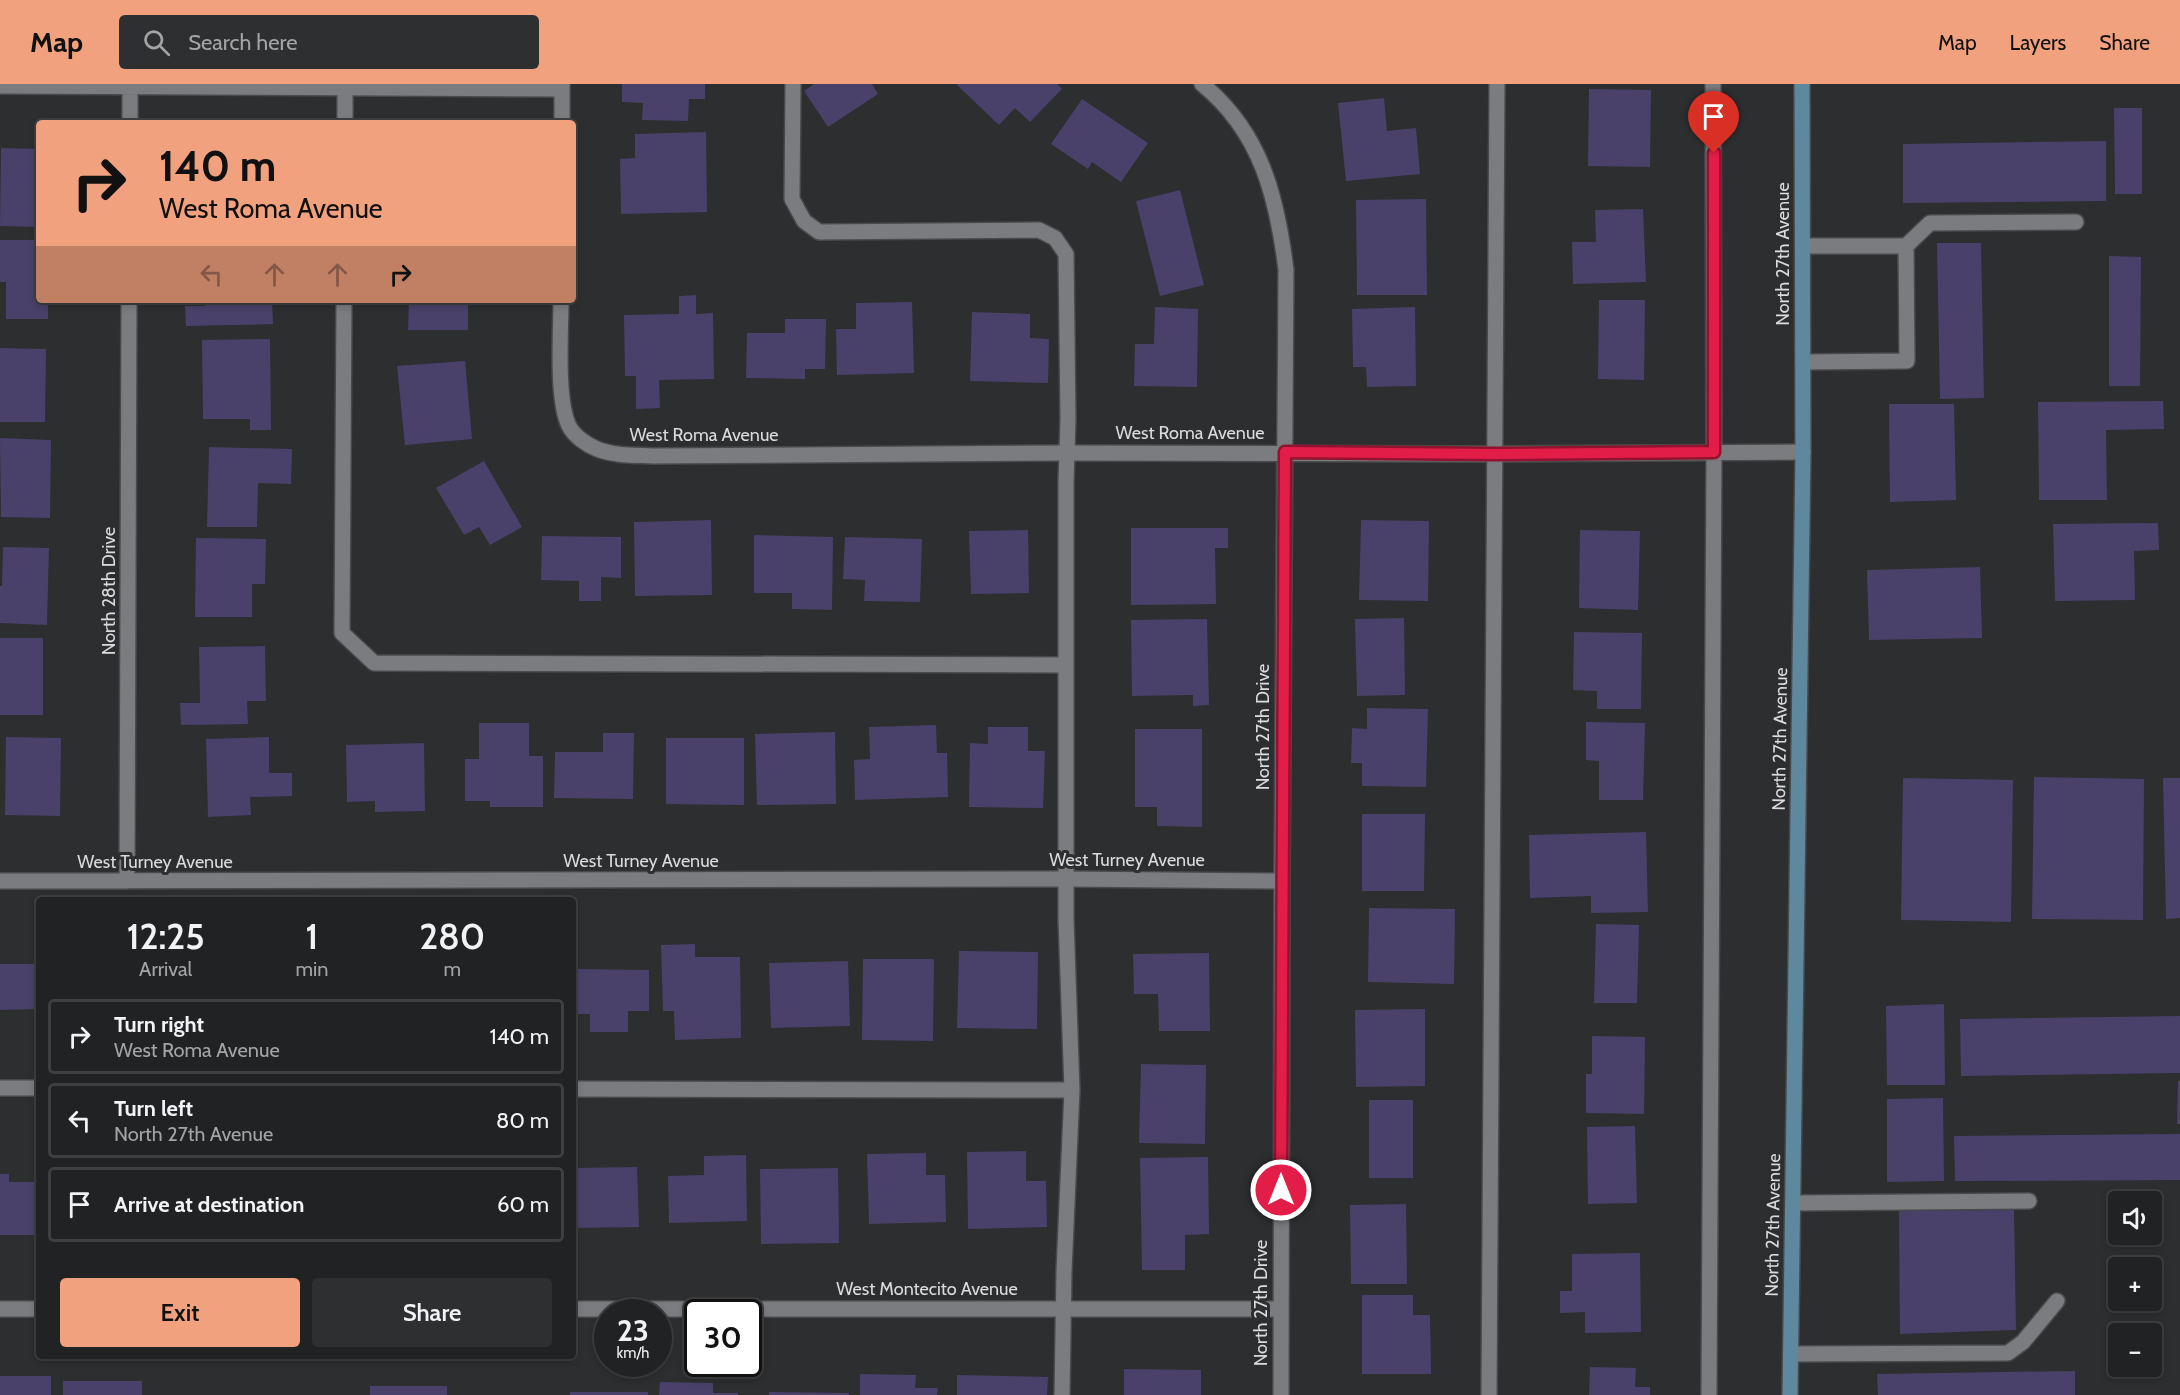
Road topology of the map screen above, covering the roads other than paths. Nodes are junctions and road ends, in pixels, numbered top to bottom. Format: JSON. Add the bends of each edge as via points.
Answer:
{"nodes":[{"id":1,"x":793,"y":84,"type":"edge"},
{"id":2,"x":1202,"y":84,"type":"edge"},
{"id":3,"x":1497,"y":84,"type":"edge"},
{"id":4,"x":1713,"y":84,"type":"edge"},
{"id":5,"x":1802,"y":84,"type":"edge"},
{"id":6,"x":345,"y":85,"type":"edge"},
{"id":7,"x":0,"y":86,"type":"edge"},
{"id":8,"x":562,"y":86,"type":"edge"},
{"id":9,"x":130,"y":87,"type":"junction"},
{"id":10,"x":130,"y":120,"type":"edge"},
{"id":11,"x":345,"y":120,"type":"edge"},
{"id":12,"x":562,"y":120,"type":"edge"},
{"id":13,"x":2076,"y":222,"type":"dead end"},
{"id":14,"x":1803,"y":246,"type":"junction"},
{"id":15,"x":1906,"y":246,"type":"junction"},
{"id":16,"x":129,"y":303,"type":"edge"},
{"id":17,"x":344,"y":303,"type":"edge"},
{"id":18,"x":561,"y":303,"type":"edge"},
{"id":19,"x":1803,"y":362,"type":"junction"},
{"id":20,"x":1285,"y":452,"type":"junction"},
{"id":21,"x":1714,"y":452,"type":"junction"},
{"id":22,"x":1803,"y":452,"type":"junction"},
{"id":23,"x":1067,"y":453,"type":"junction"},
{"id":24,"x":1495,"y":454,"type":"junction"},
{"id":25,"x":1066,"y":665,"type":"junction"},
{"id":26,"x":1066,"y":879,"type":"junction"},
{"id":27,"x":0,"y":881,"type":"edge"},
{"id":28,"x":128,"y":881,"type":"junction"},
{"id":29,"x":1282,"y":881,"type":"junction"},
{"id":30,"x":0,"y":1088,"type":"edge"},
{"id":31,"x":36,"y":1088,"type":"edge"},
{"id":32,"x":576,"y":1089,"type":"edge"},
{"id":33,"x":1072,"y":1090,"type":"junction"},
{"id":34,"x":2029,"y":1201,"type":"dead end"},
{"id":35,"x":1793,"y":1203,"type":"junction"},
{"id":36,"x":2057,"y":1301,"type":"dead end"},
{"id":37,"x":0,"y":1309,"type":"edge"},
{"id":38,"x":36,"y":1309,"type":"edge"},
{"id":39,"x":576,"y":1309,"type":"edge"},
{"id":40,"x":1064,"y":1309,"type":"junction"},
{"id":41,"x":1281,"y":1309,"type":"junction"},
{"id":42,"x":1791,"y":1354,"type":"junction"},
{"id":43,"x":1062,"y":1395,"type":"edge"},
{"id":44,"x":1281,"y":1395,"type":"edge"},
{"id":45,"x":1489,"y":1395,"type":"edge"},
{"id":46,"x":1709,"y":1395,"type":"edge"},
{"id":47,"x":1791,"y":1395,"type":"edge"}],
"edges":[{"from":1,"to":23,"type":"street","via":[[792,199],[804,221],[819,232],[1039,230],[1055,238],[1066,254]]},
{"from":2,"to":20,"type":"street","name":"North 27th Drive","via":[[1246,134],[1268,179],[1282,235],[1286,270]]},
{"from":3,"to":24,"type":"street"},
{"from":4,"to":21,"type":"street"},
{"from":5,"to":14,"type":"main road","name":"North 27th Avenue"},
{"from":6,"to":8,"type":"street"},
{"from":6,"to":9,"type":"street"},
{"from":6,"to":11,"type":"street"},
{"from":7,"to":9,"type":"street"},
{"from":8,"to":12,"type":"street"},
{"from":9,"to":10,"type":"street"},
{"from":13,"to":15,"type":"street","via":[[1930,223]]},
{"from":14,"to":15,"type":"street"},
{"from":14,"to":19,"type":"main road","name":"North 27th Avenue"},
{"from":15,"to":19,"type":"street","via":[[1906,361]]},
{"from":16,"to":28,"type":"street","name":"North 28th Drive"},
{"from":17,"to":25,"type":"street","via":[[342,633],[374,663]]},
{"from":18,"to":23,"type":"street","name":"West Roma Avenue","via":[[561,365],[569,426],[580,439],[610,453]]},
{"from":19,"to":22,"type":"main road","name":"North 27th Avenue"},
{"from":20,"to":23,"type":"street","name":"West Roma Avenue"},
{"from":20,"to":24,"type":"street","name":"West Roma Avenue"},
{"from":20,"to":29,"type":"street","name":"North 27th Drive"},
{"from":21,"to":22,"type":"street","name":"West Roma Avenue"},
{"from":21,"to":24,"type":"street","name":"West Roma Avenue"},
{"from":21,"to":46,"type":"street"},
{"from":22,"to":35,"type":"main road","name":"North 27th Avenue"},
{"from":23,"to":25,"type":"street"},
{"from":24,"to":45,"type":"street"},
{"from":25,"to":26,"type":"street"},
{"from":26,"to":28,"type":"street","name":"West Turney Avenue"},
{"from":26,"to":29,"type":"street","name":"West Turney Avenue"},
{"from":26,"to":33,"type":"street"},
{"from":27,"to":28,"type":"street","name":"West Turney Avenue"},
{"from":29,"to":41,"type":"street","name":"North 27th Drive"},
{"from":30,"to":31,"type":"street"},
{"from":32,"to":33,"type":"street"},
{"from":33,"to":40,"type":"street"},
{"from":34,"to":35,"type":"street"},
{"from":35,"to":42,"type":"main road","name":"North 27th Avenue"},
{"from":36,"to":42,"type":"street","via":[[2023,1342],[2008,1353]]},
{"from":37,"to":38,"type":"street"},
{"from":39,"to":40,"type":"street","name":"West Montecito Avenue"},
{"from":40,"to":41,"type":"street","name":"West Montecito Avenue"},
{"from":40,"to":43,"type":"street"},
{"from":41,"to":44,"type":"street","name":"North 27th Drive"},
{"from":42,"to":47,"type":"main road","name":"North 27th Avenue"}]}
